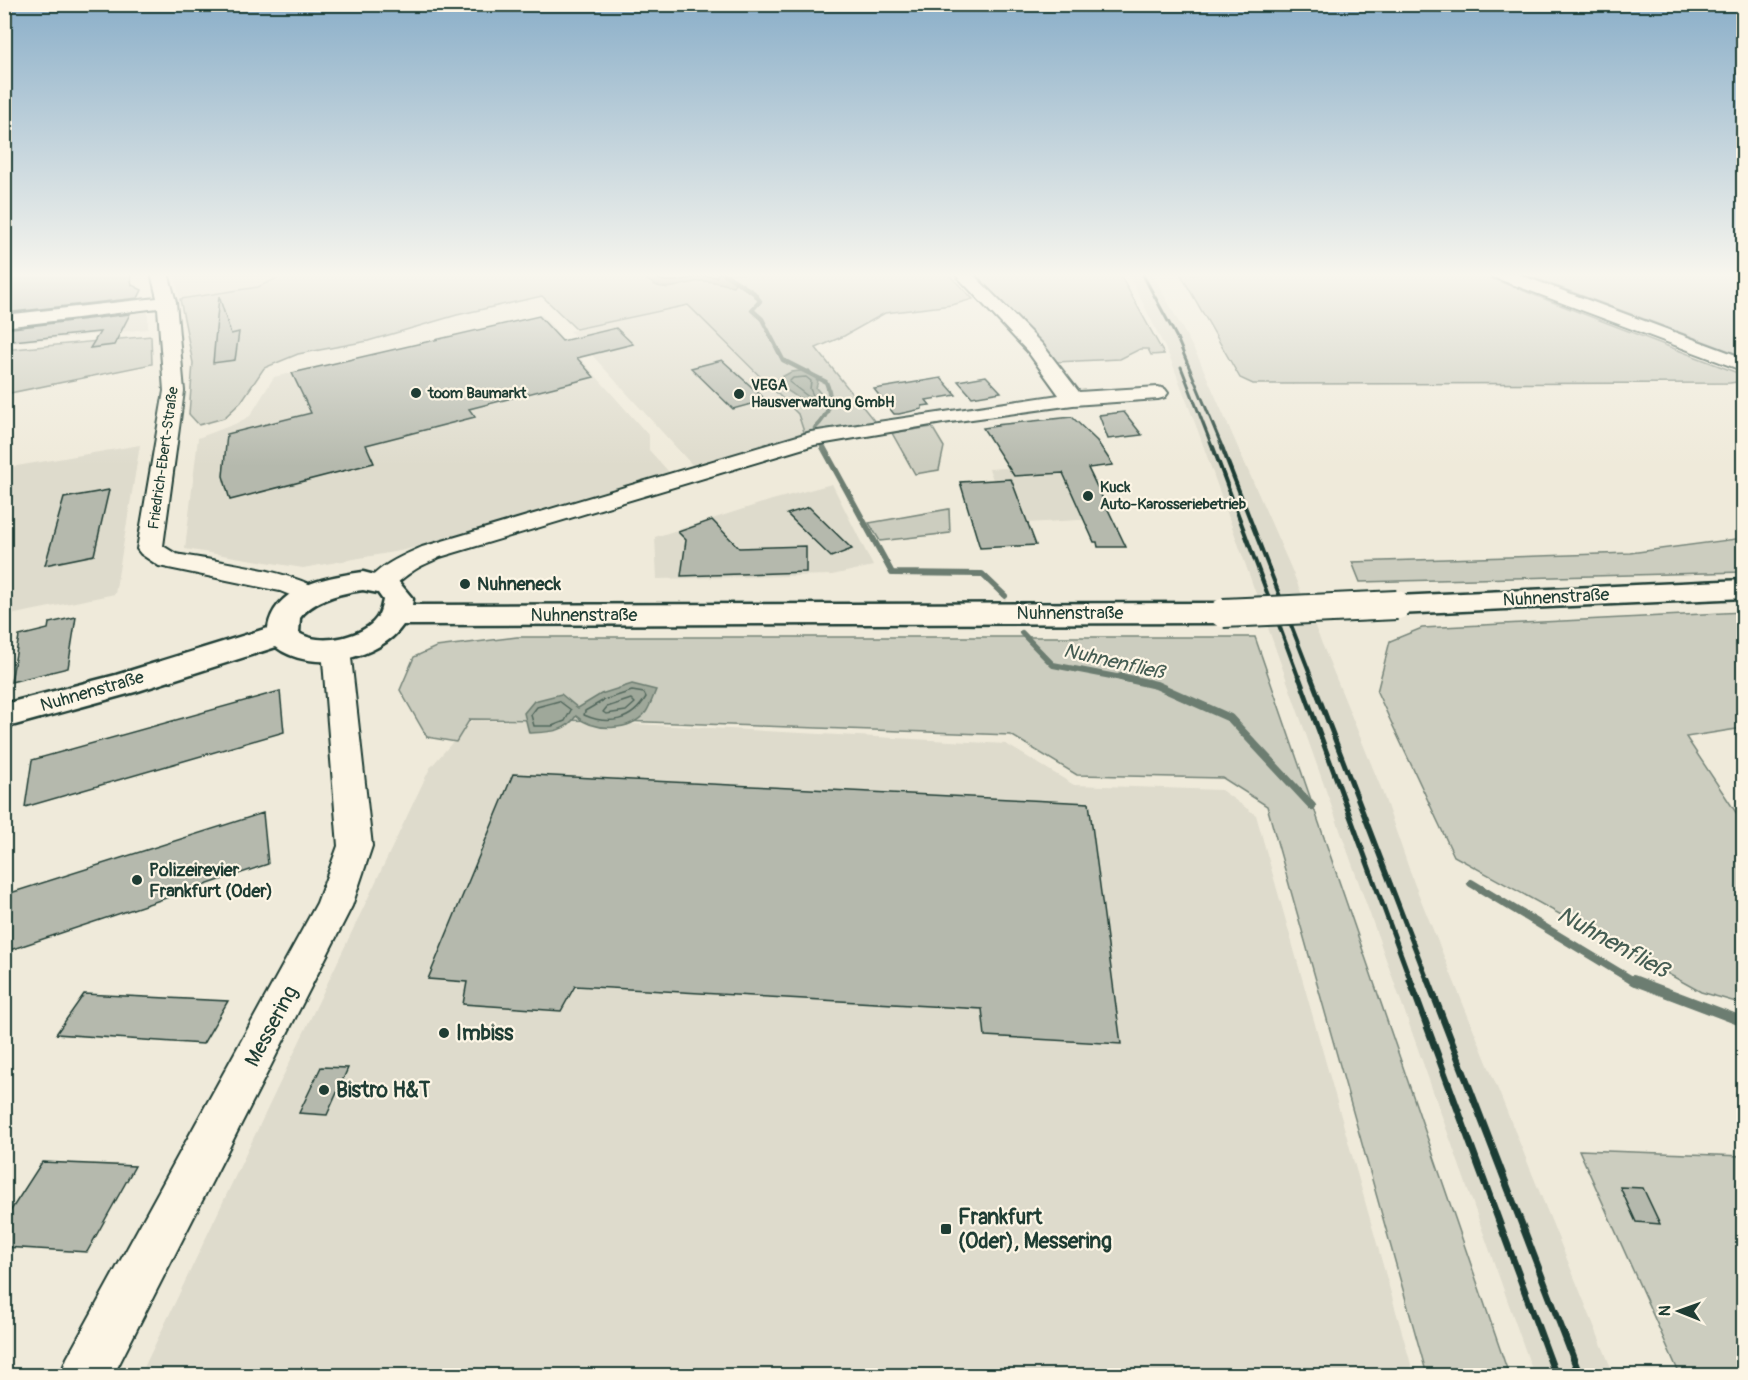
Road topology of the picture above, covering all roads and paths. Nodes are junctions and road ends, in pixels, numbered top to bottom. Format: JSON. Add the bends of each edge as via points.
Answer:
{"nodes":[{"id":1,"x":170,"y":337,"type":"edge"},
{"id":2,"x":1025,"y":337,"type":"edge"},
{"id":3,"x":1670,"y":337,"type":"edge"},
{"id":4,"x":1743,"y":365,"type":"edge"},
{"id":5,"x":1158,"y":393,"type":"dead end"},
{"id":6,"x":1073,"y":399,"type":"junction"},
{"id":7,"x":379,"y":584,"type":"junction"},
{"id":8,"x":1743,"y":589,"type":"edge"},
{"id":9,"x":310,"y":595,"type":"junction"},
{"id":10,"x":396,"y":615,"type":"junction"},
{"id":11,"x":283,"y":634,"type":"junction"},
{"id":12,"x":336,"y":649,"type":"junction"},
{"id":13,"x":4,"y":716,"type":"edge"},
{"id":14,"x":85,"y":1376,"type":"edge"}],
"edges":[{"from":1,"to":9,"type":"street","name":"Friedrich-Ebert-Straße","via":[[174,391],[150,549],[168,560],[288,584]]},
{"from":2,"to":6,"type":"street"},
{"from":3,"to":4,"type":"street"},
{"from":5,"to":6,"type":"street"},
{"from":6,"to":7,"type":"street","via":[[811,440],[430,552]]},
{"from":7,"to":9,"type":"main road","via":[[345,583]]},
{"from":7,"to":10,"type":"main road","via":[[395,592]]},
{"from":8,"to":10,"type":"main road","name":"Nuhnenstraße","bridge":true,"via":[[1223,613]]},
{"from":9,"to":11,"type":"main road","via":[[287,614]]},
{"from":10,"to":12,"type":"main road","via":[[371,637]]},
{"from":11,"to":12,"type":"main road","via":[[301,648]]},
{"from":11,"to":13,"type":"main road","name":"Nuhnenstraße"},
{"from":12,"to":14,"type":"street","name":"Messering","via":[[355,846],[334,906]]}]}
